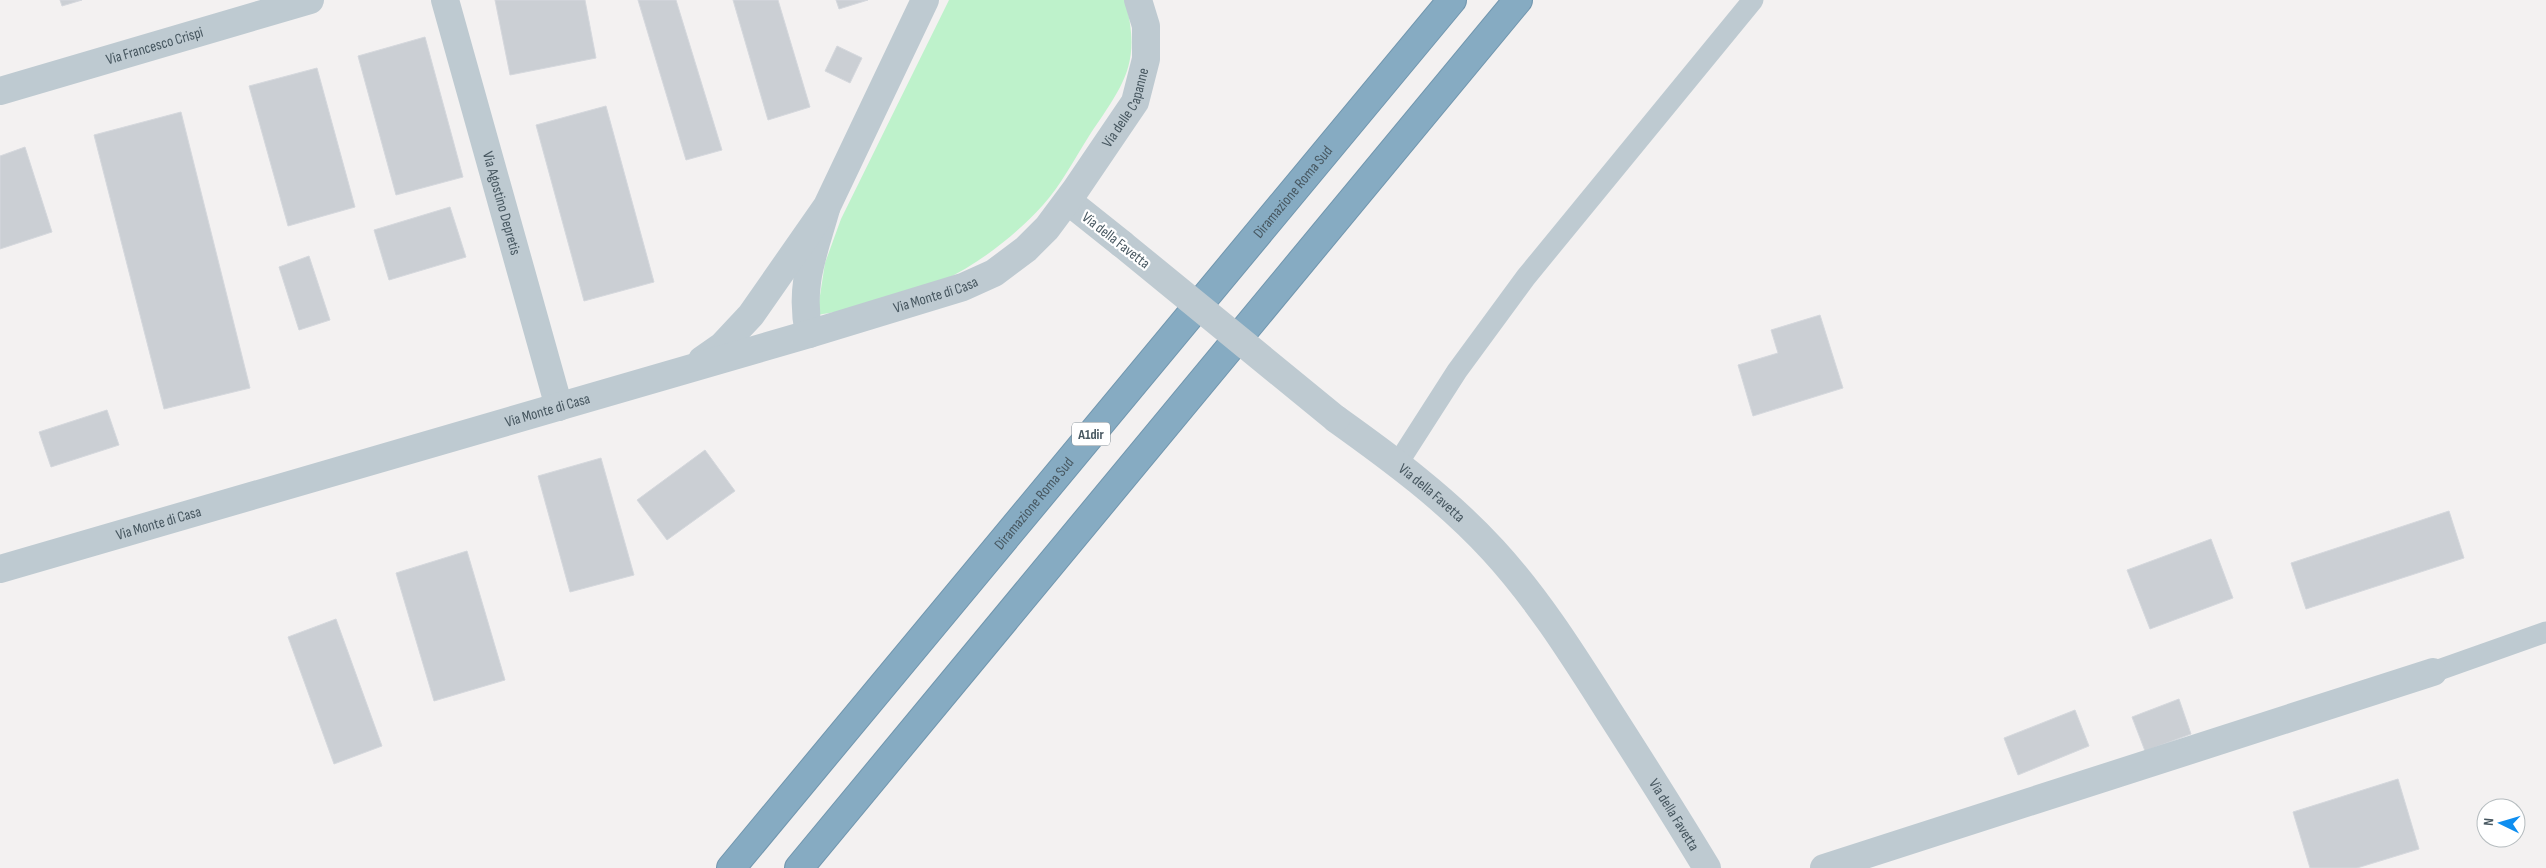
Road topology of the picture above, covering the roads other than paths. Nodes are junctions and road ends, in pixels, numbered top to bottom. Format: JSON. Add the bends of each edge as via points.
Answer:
{"nodes":[{"id":1,"x":310,"y":0,"type":"edge"},
{"id":2,"x":445,"y":0,"type":"edge"},
{"id":3,"x":925,"y":0,"type":"edge"},
{"id":4,"x":1138,"y":0,"type":"edge"},
{"id":5,"x":1452,"y":0,"type":"edge"},
{"id":6,"x":1518,"y":0,"type":"edge"},
{"id":7,"x":1753,"y":0,"type":"edge"},
{"id":8,"x":0,"y":91,"type":"edge"},
{"id":9,"x":1068,"y":202,"type":"junction"},
{"id":10,"x":828,"y":206,"type":"junction"},
{"id":11,"x":809,"y":334,"type":"junction"},
{"id":12,"x":681,"y":371,"type":"junction"},
{"id":13,"x":560,"y":408,"type":"junction"},
{"id":14,"x":1398,"y":463,"type":"junction"},
{"id":15,"x":0,"y":569,"type":"edge"},
{"id":16,"x":2546,"y":632,"type":"edge"},
{"id":17,"x":2433,"y":672,"type":"joint"},
{"id":18,"x":731,"y":868,"type":"edge"},
{"id":19,"x":798,"y":868,"type":"edge"},
{"id":20,"x":1707,"y":868,"type":"edge"},
{"id":21,"x":1824,"y":868,"type":"edge"}],
"edges":[{"from":1,"to":8,"type":"street","name":"Via Francesco Crispi"},
{"from":2,"to":13,"type":"street","name":"Via Agostino Depretis"},
{"from":3,"to":10,"type":"street"},
{"from":4,"to":9,"type":"street","name":"Via delle Capanne","via":[[1144,16],[1147,48],[1139,91],[1124,120]]},
{"from":5,"to":18,"type":"highway","name":"Diramazione Roma Sud","number":"A1dir"},
{"from":6,"to":19,"type":"highway"},
{"from":7,"to":14,"type":"lane","via":[[1526,277],[1457,371]]},
{"from":9,"to":11,"type":"street","name":"Via Monte di Casa","via":[[1032,244],[994,273],[963,287]]},
{"from":9,"to":14,"type":"street","name":"Via della Favetta","bridge":true,"via":[[1336,419]]},
{"from":10,"to":11,"type":"street","via":[[806,280],[804,308]]},
{"from":10,"to":12,"type":"street","via":[[742,326],[712,353]]},
{"from":11,"to":12,"type":"street","name":"Via Monte di Casa"},
{"from":12,"to":13,"type":"street","name":"Via Monte di Casa"},
{"from":13,"to":15,"type":"street","name":"Via Monte di Casa"},
{"from":14,"to":20,"type":"street","name":"Via della Favetta","via":[[1463,519],[1534,599],[1583,670]]},
{"from":16,"to":17,"type":"lane"},
{"from":17,"to":21,"type":"street"}]}
